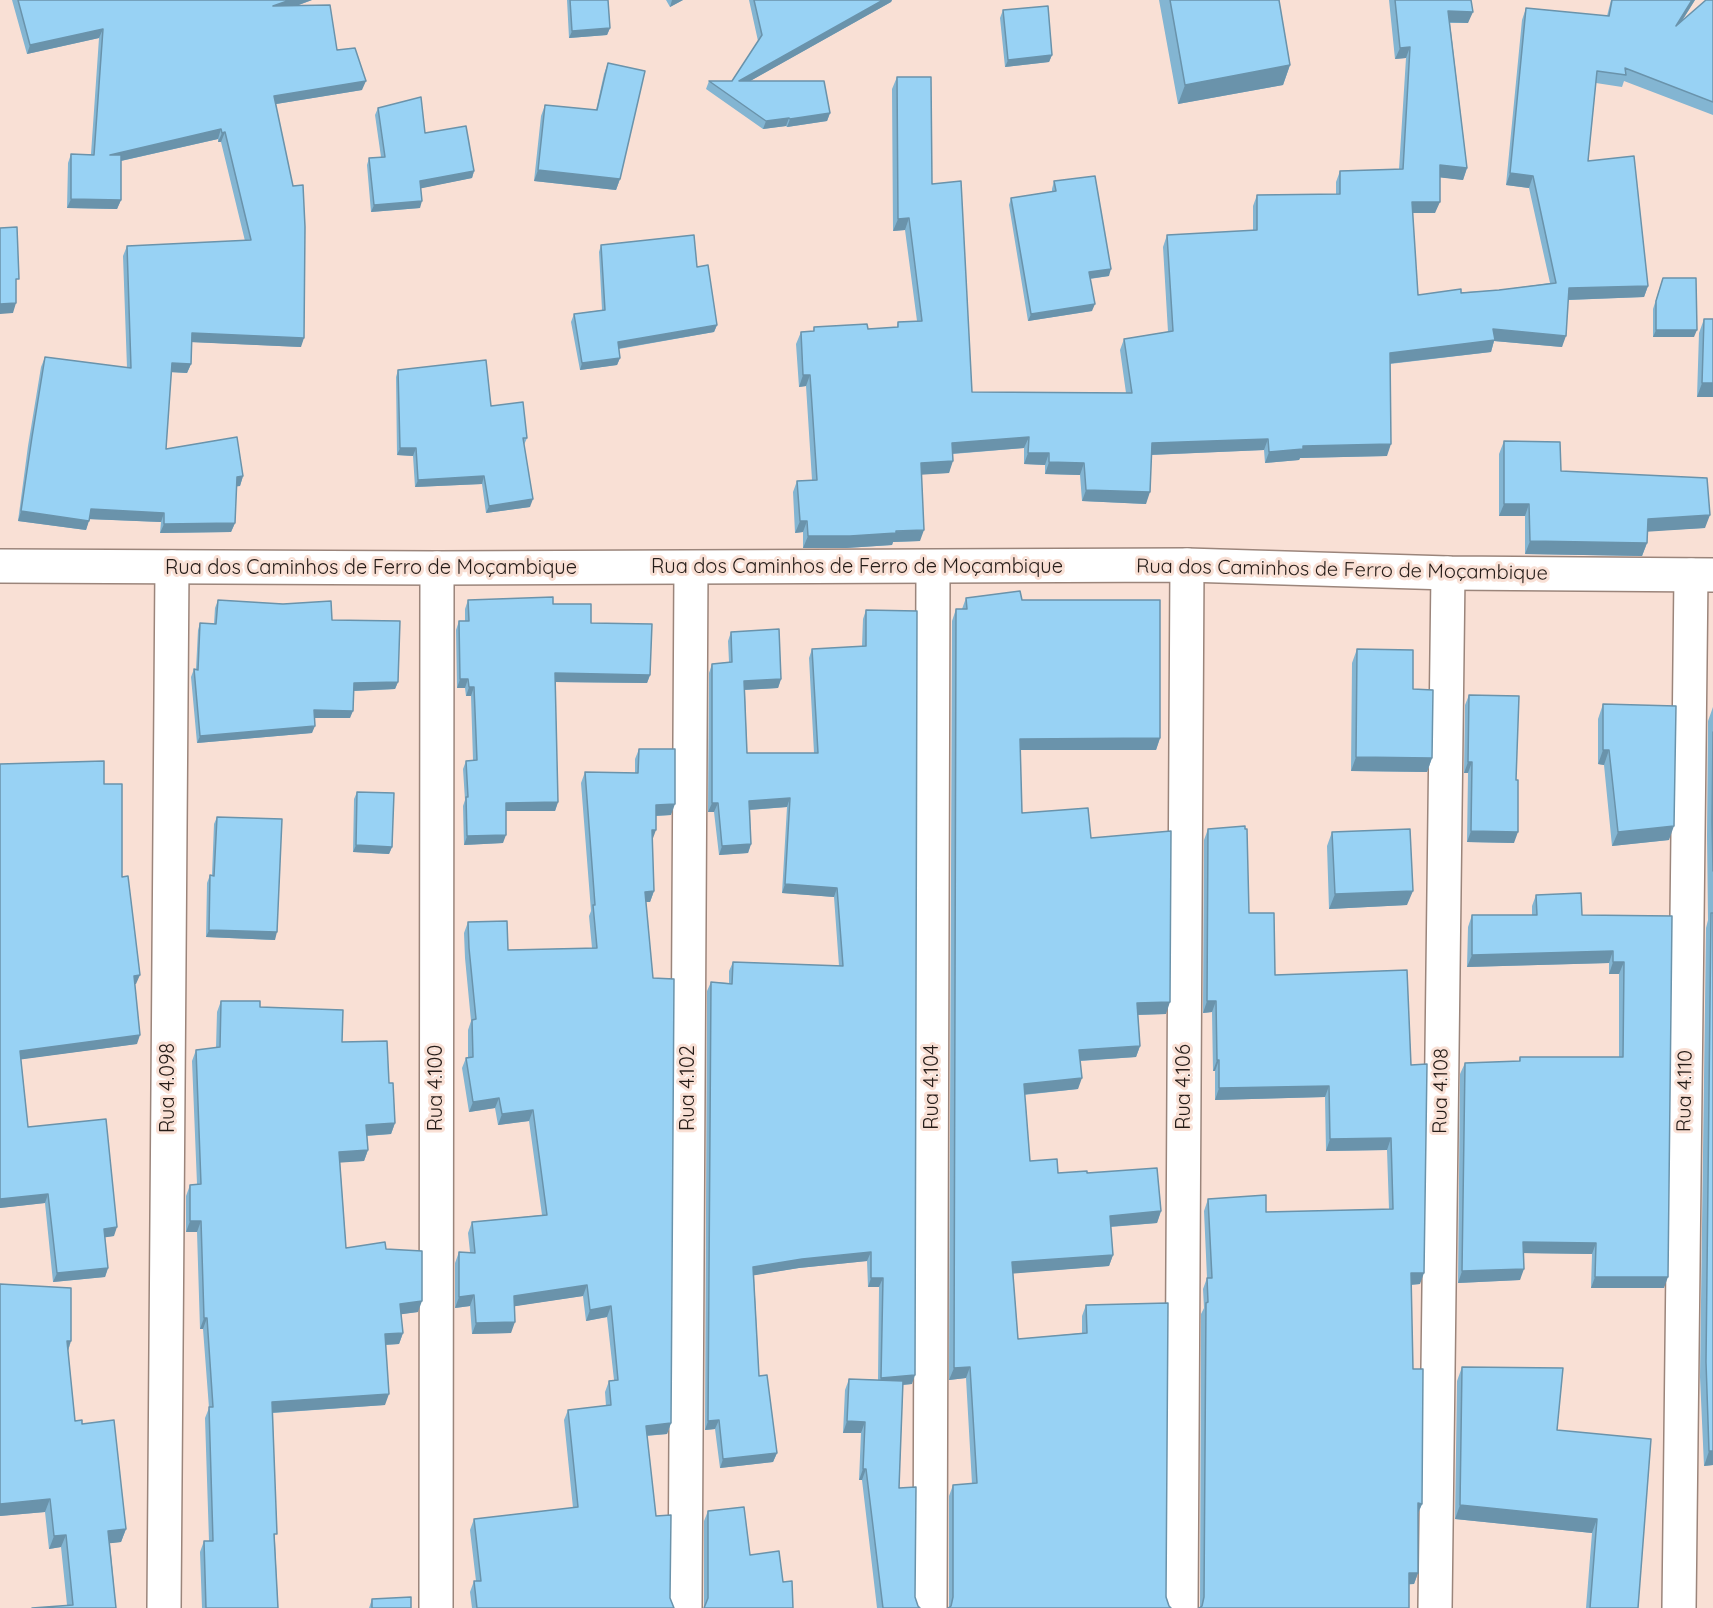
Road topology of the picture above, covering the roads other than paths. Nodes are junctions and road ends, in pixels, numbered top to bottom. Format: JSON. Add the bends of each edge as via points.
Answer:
{"nodes":[{"id":1,"x":1187,"y":565,"type":"junction"},
{"id":2,"x":0,"y":566,"type":"edge"},
{"id":3,"x":172,"y":567,"type":"junction"},
{"id":4,"x":933,"y":567,"type":"junction"},
{"id":5,"x":437,"y":568,"type":"junction"},
{"id":6,"x":691,"y":568,"type":"junction"},
{"id":7,"x":1448,"y":573,"type":"junction"},
{"id":8,"x":1702,"y":575,"type":"edge"},
{"id":9,"x":164,"y":1608,"type":"edge"},
{"id":10,"x":436,"y":1608,"type":"edge"},
{"id":11,"x":685,"y":1608,"type":"edge"},
{"id":12,"x":930,"y":1608,"type":"edge"},
{"id":13,"x":1181,"y":1608,"type":"edge"},
{"id":14,"x":1435,"y":1608,"type":"edge"},
{"id":15,"x":1679,"y":1608,"type":"edge"}],
"edges":[{"from":1,"to":4,"type":"street","name":"Rua dos Caminhos de Ferro de Moçambique"},
{"from":1,"to":7,"type":"street","name":"Rua dos Caminhos de Ferro de Moçambique"},
{"from":1,"to":13,"type":"street","name":"Rua 4.106"},
{"from":2,"to":3,"type":"street","name":"Rua dos Caminhos de Ferro de Moçambique"},
{"from":3,"to":5,"type":"street","name":"Rua dos Caminhos de Ferro de Moçambique"},
{"from":3,"to":9,"type":"street","name":"Rua 4.098"},
{"from":4,"to":6,"type":"street","name":"Rua dos Caminhos de Ferro de Moçambique"},
{"from":4,"to":12,"type":"street","name":"Rua 4.104"},
{"from":5,"to":6,"type":"street","name":"Rua dos Caminhos de Ferro de Moçambique"},
{"from":5,"to":10,"type":"street","name":"Rua 4.100"},
{"from":6,"to":11,"type":"street","name":"Rua 4.102"},
{"from":7,"to":8,"type":"street","name":"Rua dos Caminhos de Ferro de Moçambique"},
{"from":7,"to":14,"type":"street","name":"Rua 4.108"},
{"from":8,"to":15,"type":"street","name":"Rua 4.110"}]}
